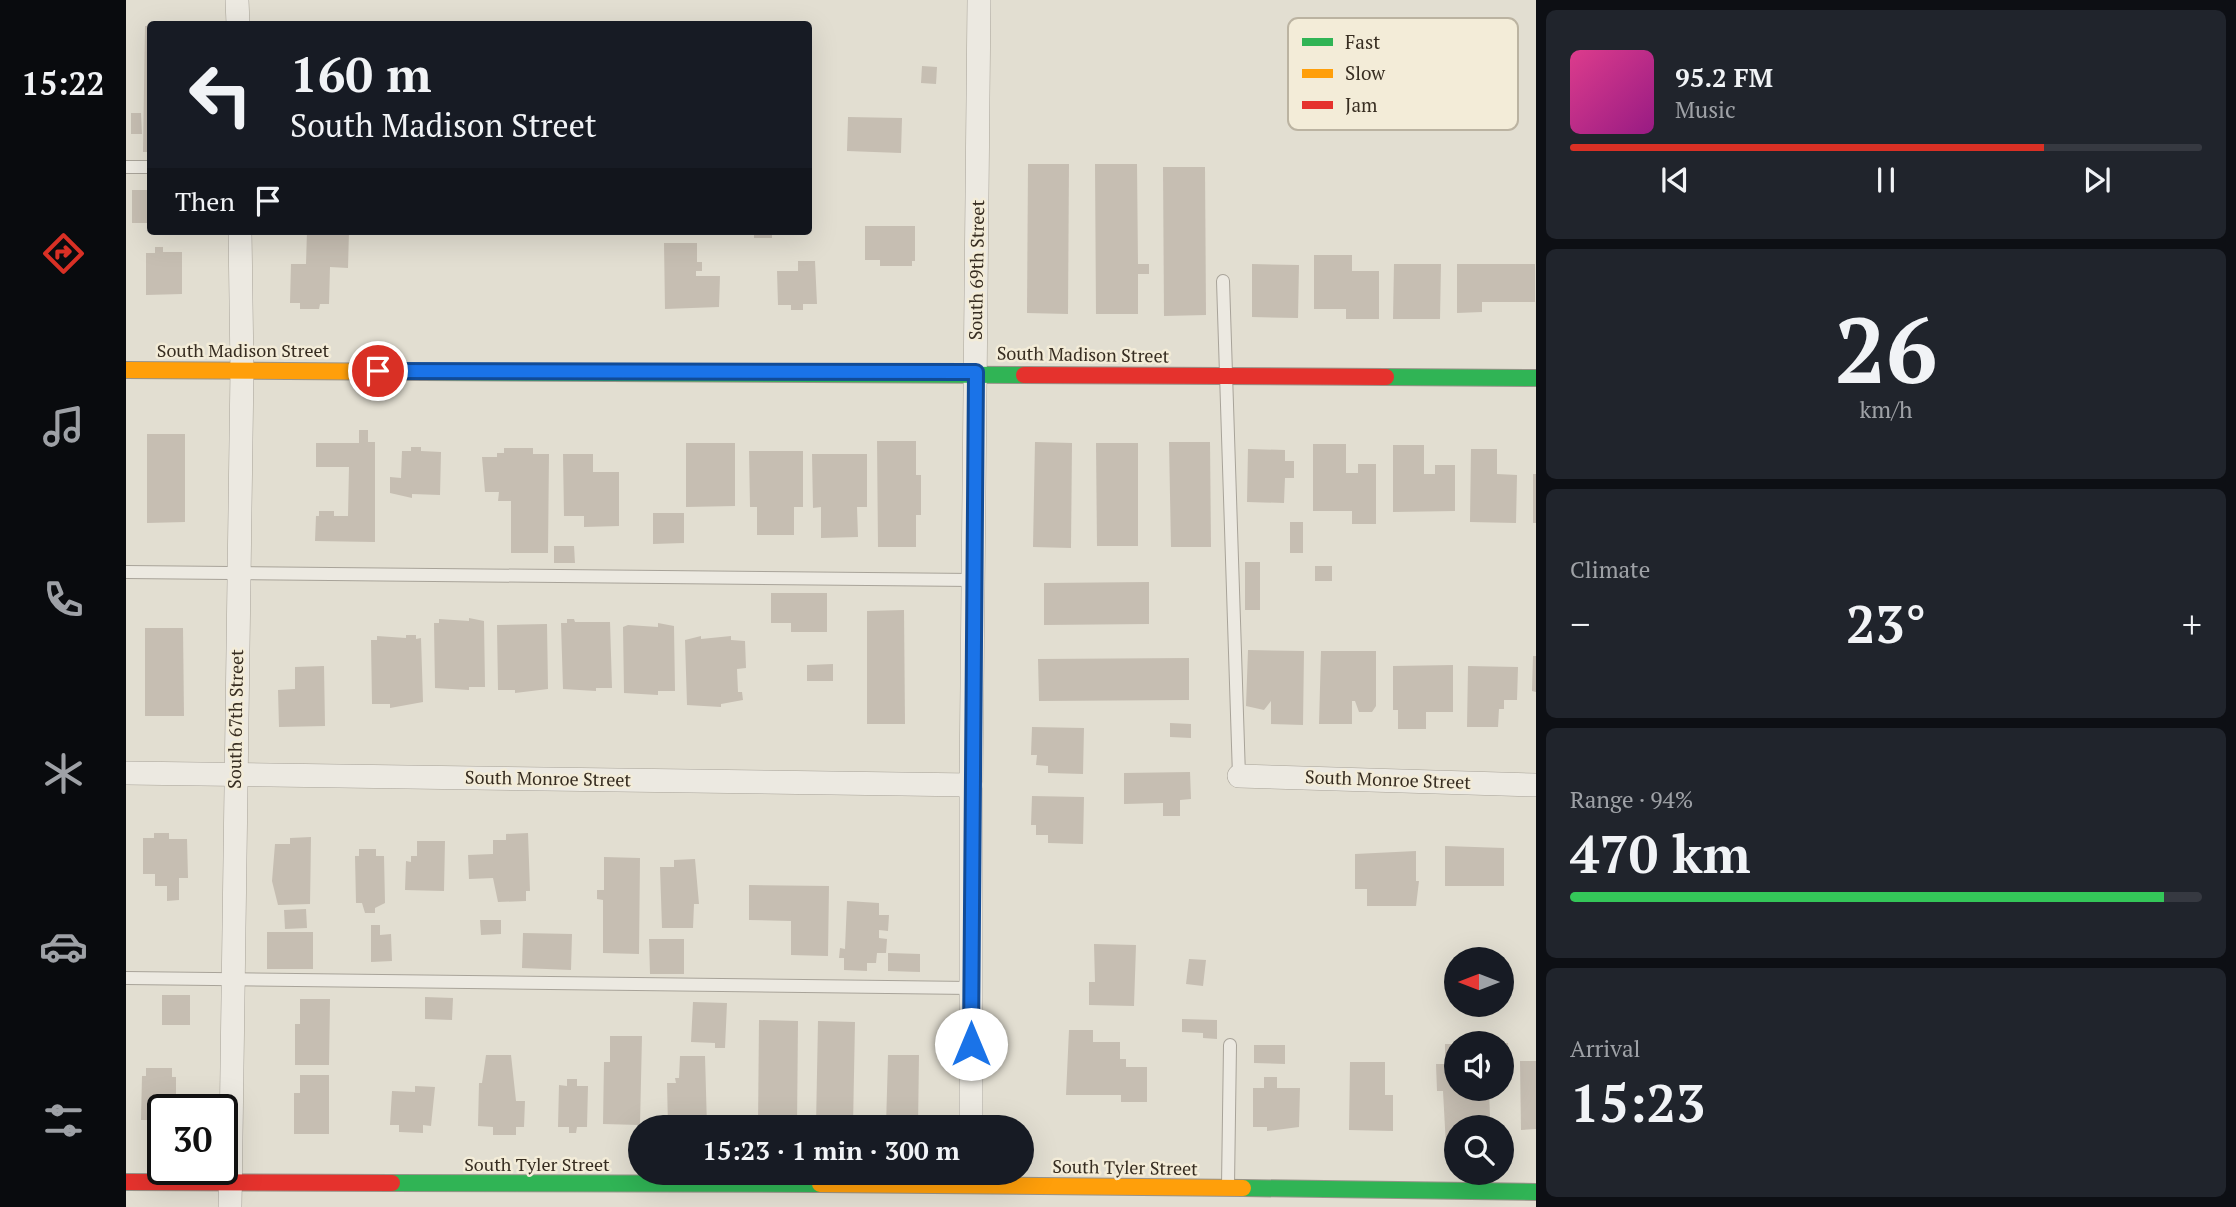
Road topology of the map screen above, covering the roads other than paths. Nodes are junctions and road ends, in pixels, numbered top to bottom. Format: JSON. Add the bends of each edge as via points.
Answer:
{"nodes":[{"id":1,"x":237,"y":0,"type":"edge"},
{"id":2,"x":979,"y":0,"type":"edge"},
{"id":3,"x":238,"y":21,"type":"edge"},
{"id":4,"x":126,"y":167,"type":"edge"},
{"id":5,"x":147,"y":167,"type":"edge"},
{"id":6,"x":240,"y":235,"type":"edge"},
{"id":7,"x":1223,"y":281,"type":"dead end"},
{"id":8,"x":126,"y":369,"type":"edge"},
{"id":9,"x":242,"y":370,"type":"junction"},
{"id":10,"x":976,"y":372,"type":"junction"},
{"id":11,"x":1224,"y":377,"type":"junction"},
{"id":12,"x":1536,"y":378,"type":"edge"},
{"id":13,"x":126,"y":572,"type":"edge"},
{"id":14,"x":239,"y":572,"type":"junction"},
{"id":15,"x":973,"y":580,"type":"junction"},
{"id":16,"x":126,"y":774,"type":"edge"},
{"id":17,"x":236,"y":774,"type":"junction"},
{"id":18,"x":1239,"y":776,"type":"joint"},
{"id":19,"x":971,"y":785,"type":"junction"},
{"id":20,"x":1536,"y":785,"type":"edge"},
{"id":21,"x":126,"y":978,"type":"edge"},
{"id":22,"x":233,"y":979,"type":"junction"},
{"id":23,"x":971,"y":988,"type":"junction"},
{"id":24,"x":1230,"y":1045,"type":"dead end"},
{"id":25,"x":971,"y":1115,"type":"edge"},
{"id":26,"x":126,"y":1182,"type":"edge"},
{"id":27,"x":970,"y":1188,"type":"edge"},
{"id":28,"x":1228,"y":1189,"type":"junction"},
{"id":29,"x":1536,"y":1192,"type":"edge"},
{"id":30,"x":230,"y":1196,"type":"edge"}],
"edges":[{"from":1,"to":3,"type":"street"},
{"from":2,"to":10,"type":"street","name":"South 69th Street"},
{"from":4,"to":5,"type":"lane"},
{"from":6,"to":9,"type":"street","name":"South 67th Street"},
{"from":7,"to":11,"type":"lane"},
{"from":8,"to":9,"type":"street","name":"South Madison Street"},
{"from":9,"to":10,"type":"street","name":"South Madison Street"},
{"from":9,"to":14,"type":"street","name":"South 67th Street"},
{"from":10,"to":11,"type":"street","name":"South Madison Street"},
{"from":10,"to":15,"type":"street","name":"South 69th Street"},
{"from":11,"to":12,"type":"street","name":"South Madison Street"},
{"from":11,"to":18,"type":"lane"},
{"from":13,"to":14,"type":"lane"},
{"from":14,"to":15,"type":"lane"},
{"from":14,"to":17,"type":"street","name":"South 67th Street"},
{"from":15,"to":19,"type":"street","name":"South 69th Street"},
{"from":16,"to":17,"type":"street","name":"South Monroe Street"},
{"from":17,"to":19,"type":"street","name":"South Monroe Street"},
{"from":17,"to":22,"type":"street","name":"South 67th Street"},
{"from":18,"to":20,"type":"street","name":"South Monroe Street"},
{"from":19,"to":23,"type":"street","name":"South 69th Street"},
{"from":21,"to":22,"type":"lane"},
{"from":22,"to":23,"type":"lane"},
{"from":22,"to":30,"type":"street","name":"South 67th Street"},
{"from":23,"to":25,"type":"street","name":"South 69th Street"},
{"from":24,"to":28,"type":"lane"},
{"from":26,"to":30,"type":"street","name":"South Tyler Street"},
{"from":27,"to":28,"type":"street","name":"South Tyler Street"},
{"from":27,"to":30,"type":"street","name":"South Tyler Street"},
{"from":28,"to":29,"type":"street","name":"South Tyler Street"}]}
